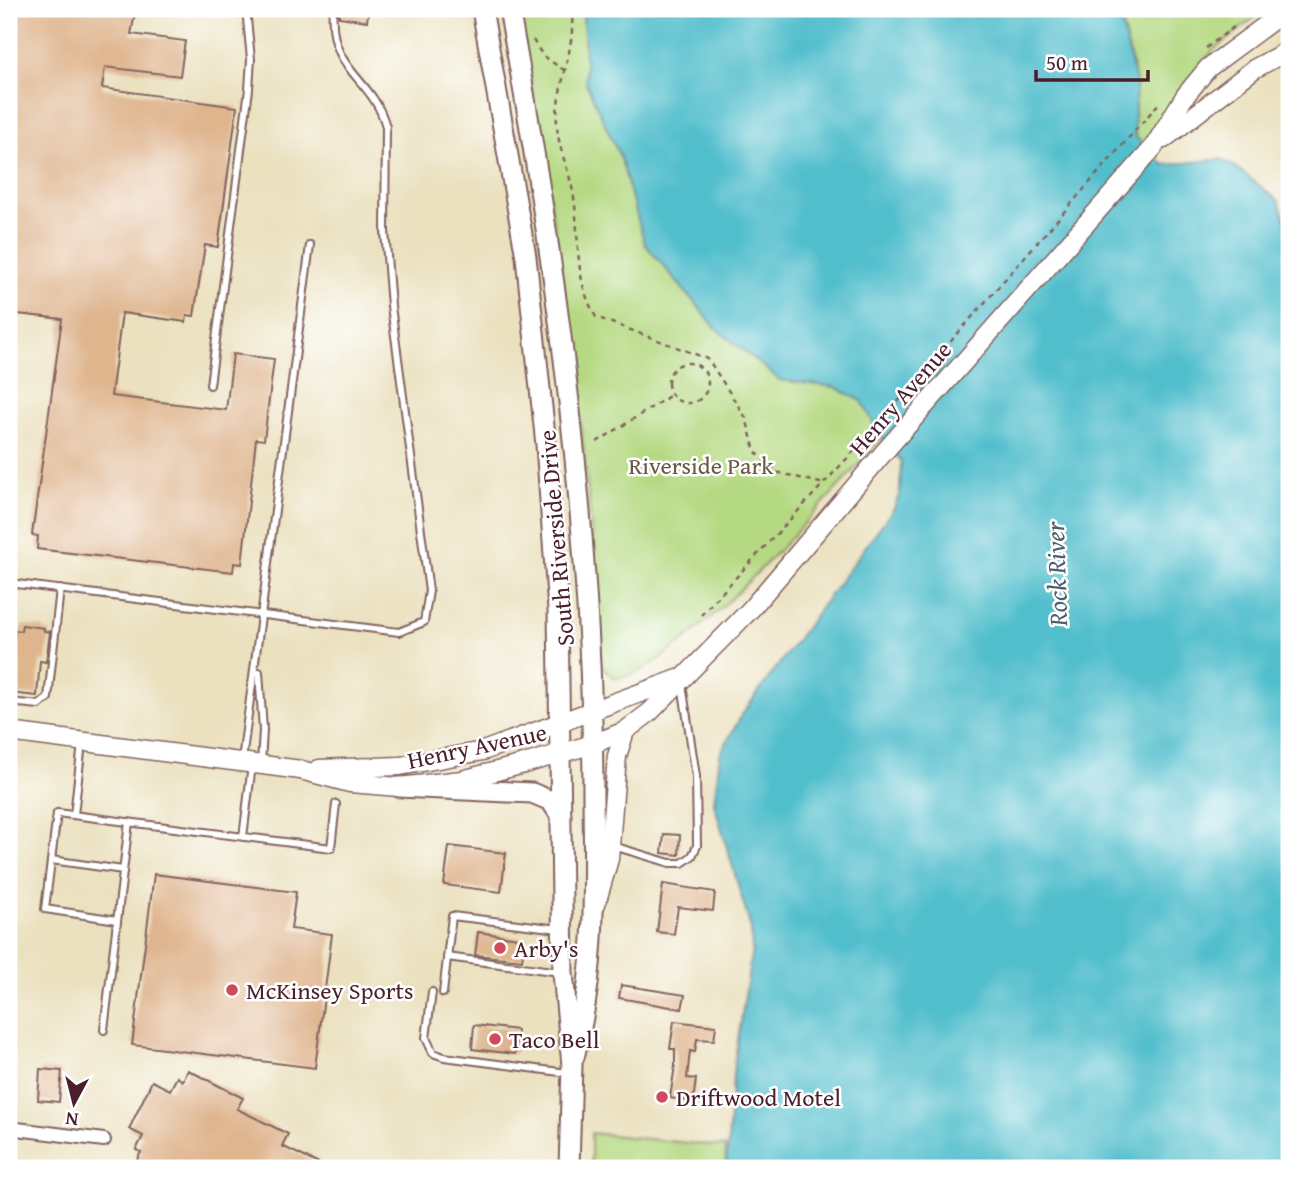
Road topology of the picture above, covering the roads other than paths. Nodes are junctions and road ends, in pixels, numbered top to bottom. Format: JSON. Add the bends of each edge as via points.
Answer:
{"nodes":[{"id":1,"x":246,"y":9,"type":"edge"},
{"id":2,"x":333,"y":9,"type":"edge"},
{"id":3,"x":482,"y":9,"type":"edge"},
{"id":4,"x":509,"y":9,"type":"edge"},
{"id":5,"x":1289,"y":13,"type":"edge"},
{"id":6,"x":1289,"y":50,"type":"edge"},
{"id":7,"x":1153,"y":148,"type":"junction"},
{"id":8,"x":310,"y":245,"type":"dead end"},
{"id":9,"x":210,"y":385,"type":"dead end"},
{"id":10,"x":9,"y":583,"type":"edge"},
{"id":11,"x":60,"y":589,"type":"junction"},
{"id":12,"x":262,"y":614,"type":"junction"},
{"id":13,"x":257,"y":658,"type":"junction"},
{"id":14,"x":681,"y":678,"type":"junction"},
{"id":15,"x":9,"y":702,"type":"edge"},
{"id":16,"x":593,"y":710,"type":"junction"},
{"id":17,"x":560,"y":724,"type":"junction"},
{"id":18,"x":625,"y":731,"type":"junction"},
{"id":19,"x":9,"y":732,"type":"edge"},
{"id":20,"x":82,"y":741,"type":"junction"},
{"id":21,"x":593,"y":744,"type":"junction"},
{"id":22,"x":561,"y":754,"type":"junction"},
{"id":23,"x":251,"y":763,"type":"junction"},
{"id":24,"x":301,"y":770,"type":"junction"},
{"id":25,"x":399,"y":787,"type":"junction"},
{"id":26,"x":336,"y":804,"type":"dead end"},
{"id":27,"x":74,"y":816,"type":"junction"},
{"id":28,"x":561,"y":816,"type":"junction"},
{"id":29,"x":129,"y":822,"type":"junction"},
{"id":30,"x":243,"y":836,"type":"junction"},
{"id":31,"x":611,"y":846,"type":"junction"},
{"id":32,"x":51,"y":860,"type":"junction"},
{"id":33,"x":123,"y":870,"type":"junction"},
{"id":34,"x":593,"y":914,"type":"junction"},
{"id":35,"x":117,"y":920,"type":"junction"},
{"id":36,"x":561,"y":929,"type":"junction"},
{"id":37,"x":447,"y":957,"type":"junction"},
{"id":38,"x":562,"y":973,"type":"junction"},
{"id":39,"x":432,"y":992,"type":"dead end"},
{"id":40,"x":443,"y":993,"type":"dead end"},
{"id":41,"x":104,"y":1030,"type":"dead end"},
{"id":42,"x":572,"y":1069,"type":"junction"},
{"id":43,"x":9,"y":1128,"type":"edge"},
{"id":44,"x":104,"y":1140,"type":"dead end"},
{"id":45,"x":569,"y":1168,"type":"edge"}],
"edges":[{"from":1,"to":9,"type":"lane","via":[[249,89]]},
{"from":2,"to":12,"type":"lane","via":[[333,35],[340,57],[379,108],[386,127],[387,268],[429,591],[427,616],[417,627],[399,632]]},
{"from":3,"to":17,"type":"main road","name":"South Riverside Drive","via":[[537,347],[558,610]]},
{"from":4,"to":16,"type":"main road","name":"South Riverside Drive","via":[[569,396]]},
{"from":5,"to":7,"type":"street","via":[[1208,68]]},
{"from":6,"to":7,"type":"street","via":[[1254,69]]},
{"from":7,"to":14,"type":"street","name":"Henry Avenue","via":[[750,611]]},
{"from":8,"to":12,"type":"lane"},
{"from":10,"to":11,"type":"lane"},
{"from":11,"to":12,"type":"lane"},
{"from":11,"to":15,"type":"lane","via":[[46,702]]},
{"from":12,"to":13,"type":"lane"},
{"from":13,"to":23,"type":"lane"},
{"from":13,"to":23,"type":"lane","via":[[263,730]]},
{"from":14,"to":16,"type":"street","name":"Henry Avenue"},
{"from":14,"to":18,"type":"street","name":"Henry Avenue"},
{"from":14,"to":31,"type":"lane","via":[[689,710],[697,846],[681,863],[670,863]]},
{"from":16,"to":17,"type":"street","name":"Henry Avenue"},
{"from":16,"to":21,"type":"main road","name":"South Riverside Drive"},
{"from":17,"to":22,"type":"main road","name":"South Riverside Drive"},
{"from":17,"to":24,"type":"street","name":"Henry Avenue","via":[[498,748],[433,762]]},
{"from":18,"to":21,"type":"street","name":"Henry Avenue"},
{"from":18,"to":31,"type":"street","via":[[617,756]]},
{"from":19,"to":20,"type":"street","name":"Henry Avenue"},
{"from":20,"to":23,"type":"street","name":"Henry Avenue"},
{"from":20,"to":27,"type":"lane"},
{"from":21,"to":22,"type":"street","name":"Henry Avenue"},
{"from":21,"to":34,"type":"main road","name":"South Riverside Drive"},
{"from":22,"to":25,"type":"street","name":"Henry Avenue","via":[[461,780]]},
{"from":22,"to":28,"type":"main road","name":"South Riverside Drive"},
{"from":23,"to":24,"type":"street","name":"Henry Avenue"},
{"from":23,"to":30,"type":"lane"},
{"from":24,"to":25,"type":"street","name":"Henry Avenue","via":[[350,783]]},
{"from":25,"to":28,"type":"main road","via":[[531,793],[551,801]]},
{"from":26,"to":30,"type":"lane","via":[[331,848]]},
{"from":27,"to":29,"type":"lane"},
{"from":27,"to":32,"type":"lane","via":[[57,813]]},
{"from":28,"to":36,"type":"main road","name":"South Riverside Drive"},
{"from":29,"to":30,"type":"lane"},
{"from":29,"to":33,"type":"lane"},
{"from":31,"to":34,"type":"street"},
{"from":32,"to":33,"type":"lane"},
{"from":32,"to":35,"type":"lane","via":[[46,909]]},
{"from":33,"to":35,"type":"lane"},
{"from":34,"to":42,"type":"main road","name":"South Riverside Drive","via":[[588,998]]},
{"from":35,"to":41,"type":"lane"},
{"from":36,"to":37,"type":"lane","via":[[452,916]]},
{"from":36,"to":38,"type":"main road","name":"South Riverside Drive"},
{"from":37,"to":38,"type":"lane"},
{"from":37,"to":40,"type":"lane"},
{"from":38,"to":42,"type":"main road","name":"South Riverside Drive"},
{"from":39,"to":42,"type":"lane","via":[[426,1038],[433,1053],[444,1058]]},
{"from":42,"to":45,"type":"main road","name":"South Riverside Drive"},
{"from":43,"to":44,"type":"street"}]}
